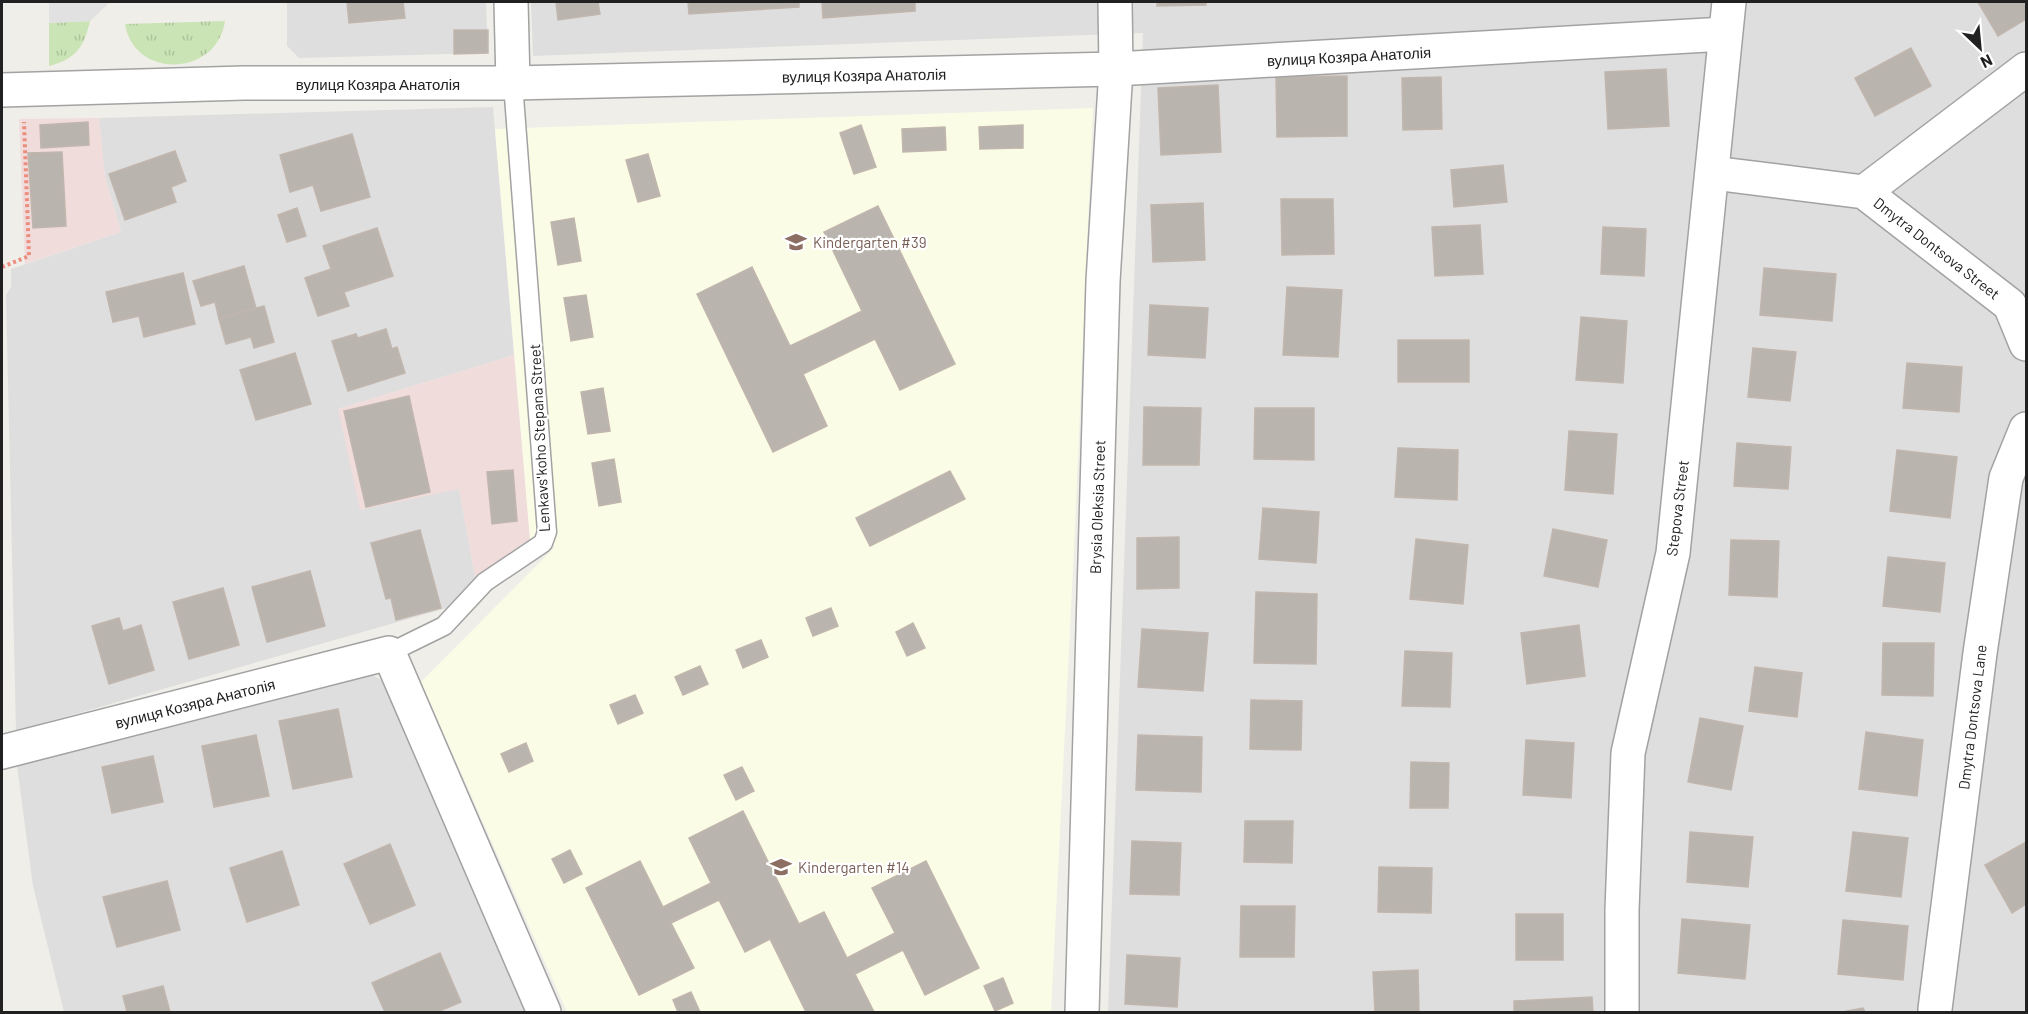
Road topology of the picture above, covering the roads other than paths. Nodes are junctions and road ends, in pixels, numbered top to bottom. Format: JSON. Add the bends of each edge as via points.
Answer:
{"nodes":[{"id":1,"x":511,"y":2,"type":"edge"},
{"id":2,"x":1115,"y":2,"type":"edge"},
{"id":3,"x":1729,"y":2,"type":"edge"},
{"id":4,"x":1725,"y":33,"type":"junction"},
{"id":5,"x":1116,"y":69,"type":"junction"},
{"id":6,"x":2026,"y":69,"type":"edge"},
{"id":7,"x":513,"y":83,"type":"junction"},
{"id":8,"x":12,"y":90,"type":"edge"},
{"id":9,"x":1713,"y":173,"type":"junction"},
{"id":10,"x":1864,"y":192,"type":"junction"},
{"id":11,"x":2026,"y":344,"type":"edge"},
{"id":12,"x":2026,"y":429,"type":"edge"},
{"id":13,"x":388,"y":653,"type":"junction"},
{"id":14,"x":2,"y":752,"type":"edge"},
{"id":15,"x":1935,"y":1009,"type":"dead end"},
{"id":16,"x":544,"y":1012,"type":"edge"},
{"id":17,"x":1082,"y":1012,"type":"edge"},
{"id":18,"x":1622,"y":1012,"type":"edge"}],
"edges":[{"from":1,"to":7,"type":"street","name":"Lenkavsʹkoho Stepana Street"},
{"from":2,"to":5,"type":"street","name":"Brysia Oleksia Street"},
{"from":3,"to":4,"type":"street","name":"Stepova Street"},
{"from":4,"to":5,"type":"street","name":"вулиця Козяра Анатолія"},
{"from":4,"to":9,"type":"street","name":"Stepova Street"},
{"from":5,"to":7,"type":"street","name":"вулиця Козяра Анатолія"},
{"from":5,"to":17,"type":"street","name":"Brysia Oleksia Street","via":[[1103,280]]},
{"from":6,"to":10,"type":"street"},
{"from":7,"to":8,"type":"street","name":"вулиця Козяра Анатолія","via":[[244,83]]},
{"from":7,"to":13,"type":"lane","name":"Lenkavsʹkoho Stepana Street","via":[[547,532],[543,543],[485,582],[444,626]]},
{"from":9,"to":10,"type":"street","name":"Dmytra Dontsova Street"},
{"from":9,"to":18,"type":"street","name":"Stepova Street","via":[[1673,553],[1628,753]]},
{"from":10,"to":11,"type":"street","name":"Dmytra Dontsova Street","via":[[2010,305]]},
{"from":12,"to":15,"type":"street","name":"Dmytra Dontsova Lane","via":[[2006,478]]},
{"from":13,"to":14,"type":"street","name":"вулиця Козяра Анатолія"},
{"from":13,"to":16,"type":"street"}]}
